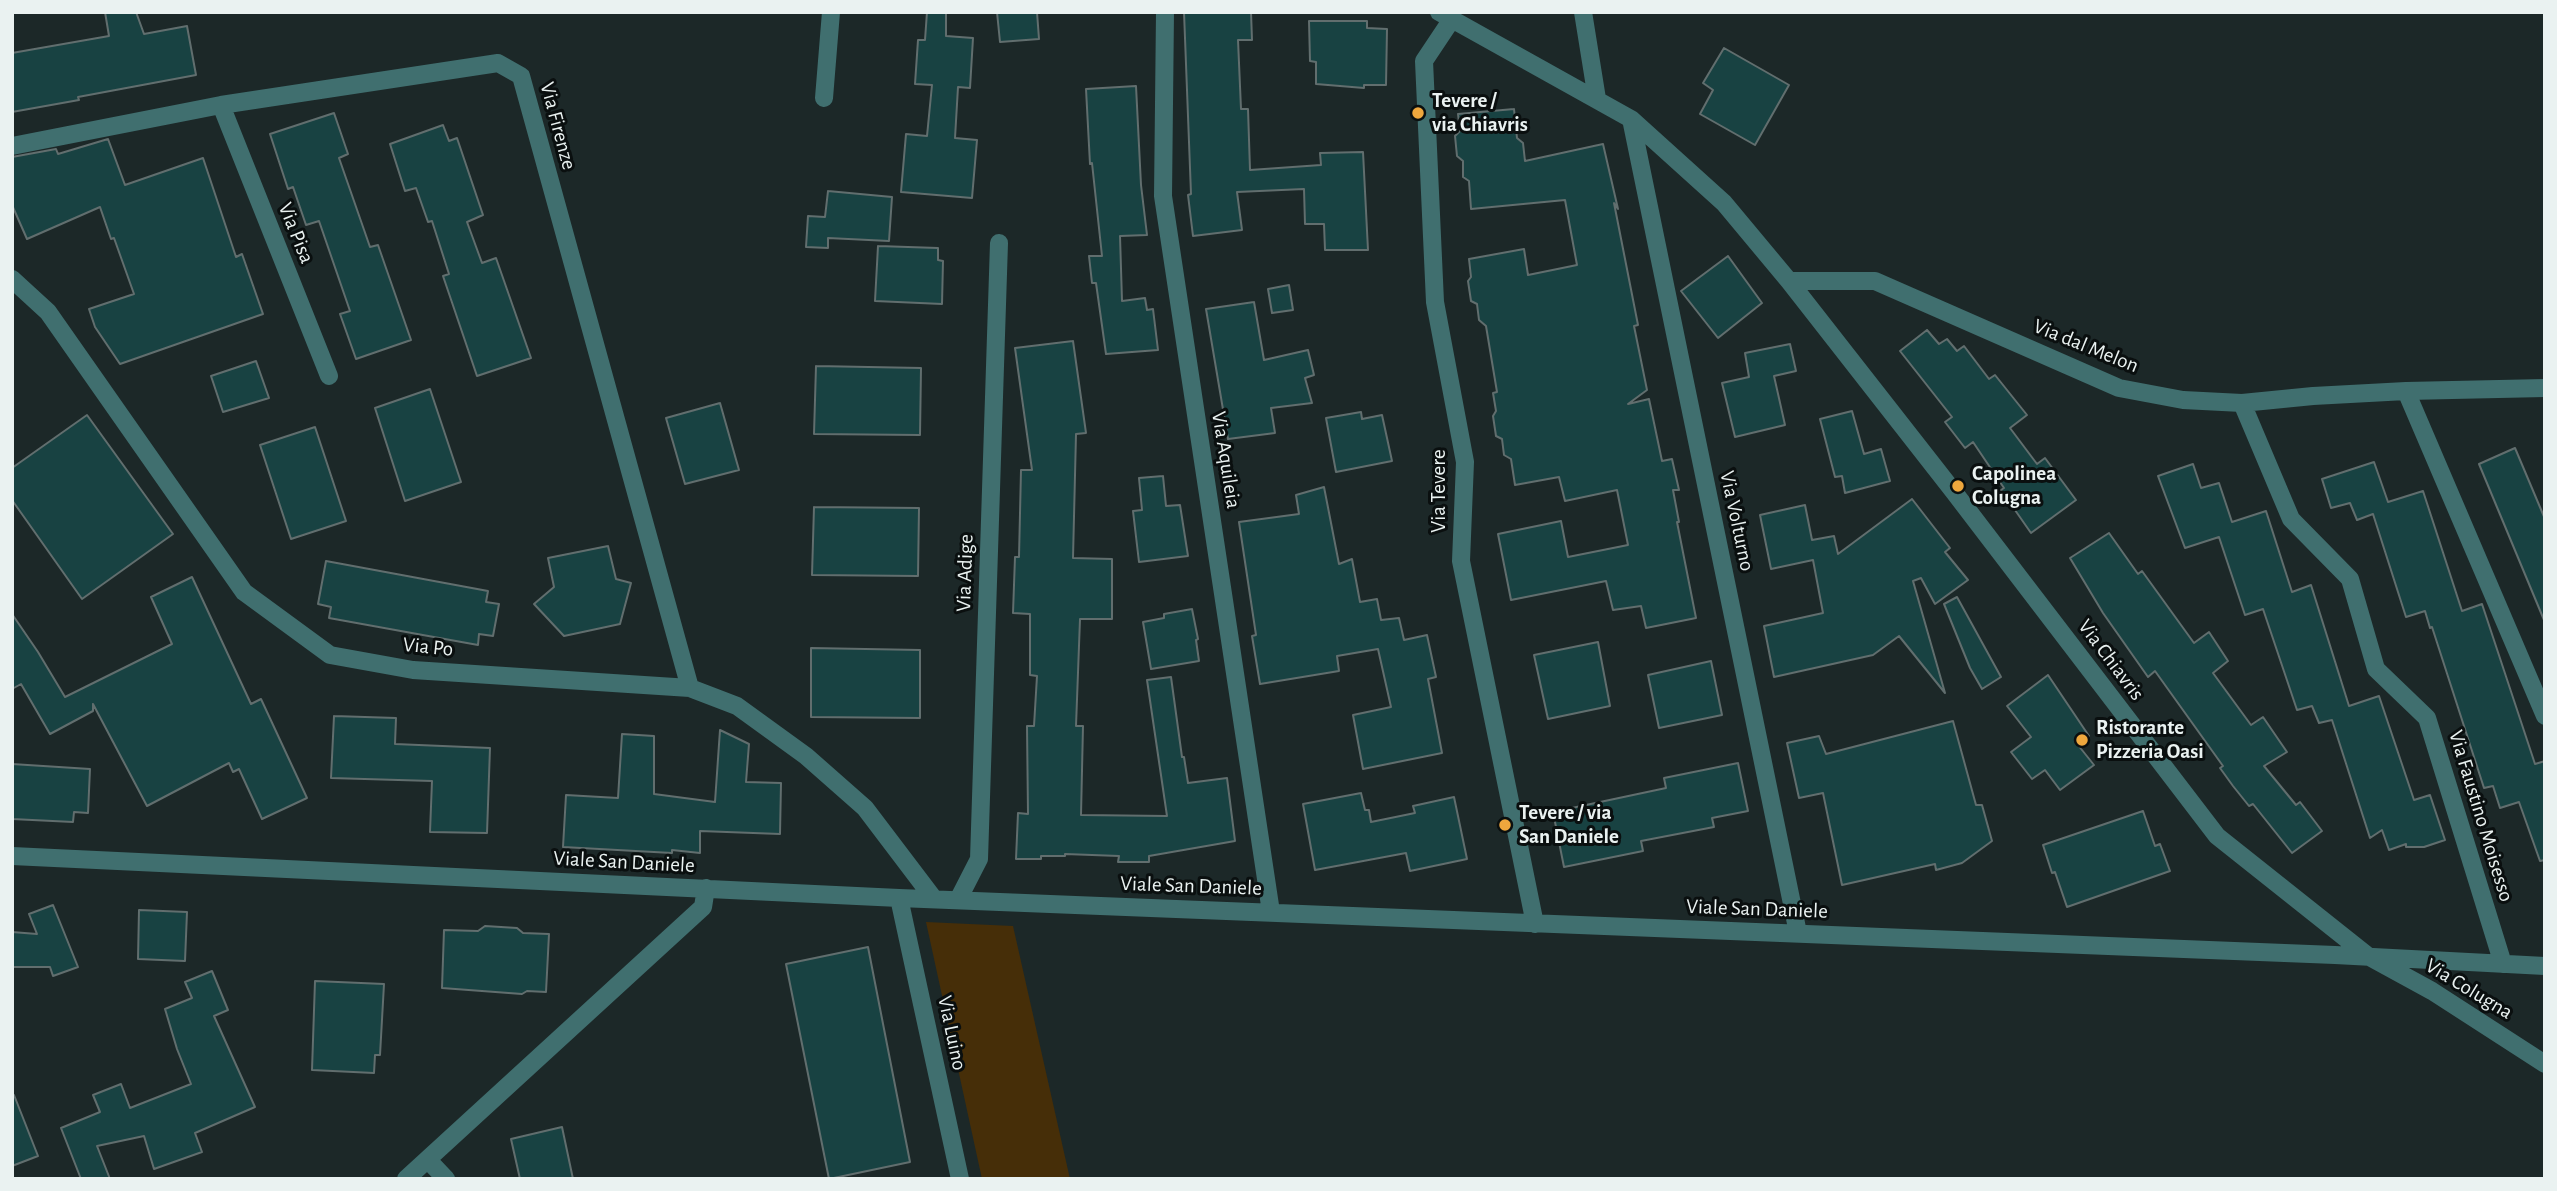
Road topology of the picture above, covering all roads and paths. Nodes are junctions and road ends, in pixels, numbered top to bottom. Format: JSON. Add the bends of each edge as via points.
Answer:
{"nodes":[{"id":1,"x":831,"y":12,"type":"edge"},
{"id":2,"x":1165,"y":12,"type":"edge"},
{"id":3,"x":1583,"y":12,"type":"edge"},
{"id":4,"x":1445,"y":16,"type":"edge"},
{"id":5,"x":824,"y":98,"type":"dead end"},
{"id":6,"x":1597,"y":99,"type":"junction"},
{"id":7,"x":221,"y":106,"type":"junction"},
{"id":8,"x":1631,"y":119,"type":"junction"},
{"id":9,"x":12,"y":146,"type":"edge"},
{"id":10,"x":999,"y":243,"type":"dead end"},
{"id":11,"x":12,"y":279,"type":"edge"},
{"id":12,"x":1789,"y":281,"type":"junction"},
{"id":13,"x":328,"y":376,"type":"dead end"},
{"id":14,"x":2545,"y":388,"type":"edge"},
{"id":15,"x":2406,"y":391,"type":"junction"},
{"id":16,"x":2242,"y":404,"type":"junction"},
{"id":17,"x":690,"y":688,"type":"junction"},
{"id":18,"x":2545,"y":716,"type":"edge"},
{"id":19,"x":12,"y":856,"type":"edge"},
{"id":20,"x":706,"y":888,"type":"junction"},
{"id":21,"x":899,"y":898,"type":"junction"},
{"id":22,"x":934,"y":899,"type":"junction"},
{"id":23,"x":958,"y":900,"type":"junction"},
{"id":24,"x":1271,"y":912,"type":"junction"},
{"id":25,"x":1535,"y":924,"type":"junction"},
{"id":26,"x":1798,"y":933,"type":"junction"},
{"id":27,"x":2368,"y":956,"type":"junction"},
{"id":28,"x":2503,"y":964,"type":"junction"},
{"id":29,"x":2545,"y":966,"type":"edge"},
{"id":30,"x":2545,"y":1064,"type":"edge"},
{"id":31,"x":428,"y":1160,"type":"junction"},
{"id":32,"x":406,"y":1179,"type":"edge"},
{"id":33,"x":446,"y":1179,"type":"edge"},
{"id":34,"x":960,"y":1179,"type":"edge"}],
"edges":[{"from":1,"to":5,"type":"street"},
{"from":2,"to":24,"type":"street","name":"Via Aquileia","via":[[1163,196]]},
{"from":3,"to":6,"type":"street"},
{"from":4,"to":6,"type":"street"},
{"from":4,"to":25,"type":"street","name":"Via Tevere","via":[[1424,61],[1435,302],[1465,461],[1461,561]]},
{"from":6,"to":8,"type":"street","name":"Via Chiavris"},
{"from":7,"to":9,"type":"street","name":"Via Firenze"},
{"from":7,"to":13,"type":"street","name":"Via Pisa"},
{"from":7,"to":17,"type":"street","name":"Via Firenze","via":[[498,63],[521,76]]},
{"from":8,"to":12,"type":"street","name":"Via Chiavris","via":[[1724,203]]},
{"from":8,"to":26,"type":"street","name":"Via Volturno"},
{"from":10,"to":23,"type":"street","name":"Via Adige","via":[[979,859]]},
{"from":11,"to":17,"type":"street","name":"Via Po","via":[[48,312],[244,592],[330,655],[413,670]]},
{"from":12,"to":16,"type":"street","name":"Via dal Melon","via":[[1875,281],[2119,387],[2183,400]]},
{"from":12,"to":27,"type":"street","name":"Via Chiavris","via":[[2217,836]]},
{"from":14,"to":15,"type":"street","name":"Via dal Melon"},
{"from":15,"to":16,"type":"street","name":"Via dal Melon"},
{"from":15,"to":18,"type":"street"},
{"from":16,"to":28,"type":"street","name":"Via Faustino Moisesso","via":[[2291,519],[2350,579],[2376,669],[2427,718]]},
{"from":17,"to":22,"type":"street","name":"Via Po","via":[[737,706],[806,756],[865,808]]},
{"from":19,"to":20,"type":"street","name":"Viale San Daniele"},
{"from":20,"to":21,"type":"street","name":"Viale San Daniele"},
{"from":20,"to":31,"type":"street","via":[[704,907]]},
{"from":21,"to":22,"type":"street","name":"Viale San Daniele"},
{"from":21,"to":34,"type":"street","name":"Via Luino"},
{"from":22,"to":23,"type":"street","name":"Viale San Daniele"},
{"from":23,"to":24,"type":"street","name":"Viale San Daniele"},
{"from":24,"to":25,"type":"street","name":"Viale San Daniele"},
{"from":25,"to":26,"type":"street","name":"Viale San Daniele"},
{"from":26,"to":27,"type":"street","name":"Viale San Daniele"},
{"from":27,"to":28,"type":"street"},
{"from":27,"to":30,"type":"street","name":"Via Colugna"},
{"from":28,"to":29,"type":"street"},
{"from":31,"to":32,"type":"street"},
{"from":31,"to":33,"type":"street"}]}
